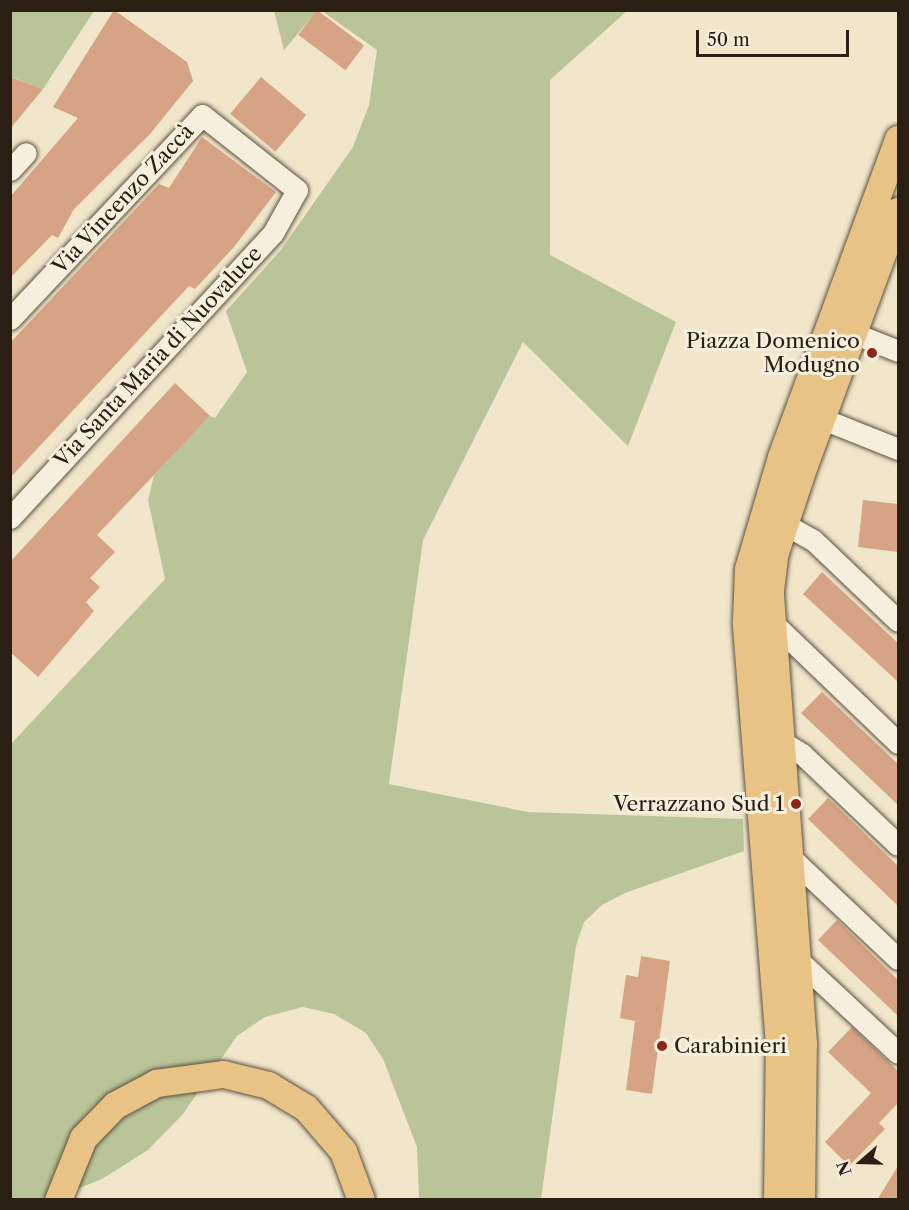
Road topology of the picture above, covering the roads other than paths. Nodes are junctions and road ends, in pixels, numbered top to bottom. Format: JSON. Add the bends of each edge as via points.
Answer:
{"nodes":[{"id":1,"x":898,"y":139,"type":"edge"},
{"id":2,"x":26,"y":153,"type":"dead end"},
{"id":3,"x":10,"y":170,"type":"edge"},
{"id":4,"x":297,"y":190,"type":"joint"},
{"id":5,"x":898,"y":211,"type":"edge"},
{"id":6,"x":10,"y":320,"type":"edge"},
{"id":7,"x":853,"y":333,"type":"junction"},
{"id":8,"x":898,"y":351,"type":"edge"},
{"id":9,"x":810,"y":414,"type":"junction"},
{"id":10,"x":898,"y":449,"type":"edge"},
{"id":11,"x":10,"y":518,"type":"edge"},
{"id":12,"x":784,"y":524,"type":"junction"},
{"id":13,"x":763,"y":550,"type":"junction"},
{"id":14,"x":771,"y":621,"type":"junction"},
{"id":15,"x":898,"y":621,"type":"edge"},
{"id":16,"x":779,"y":740,"type":"junction"},
{"id":17,"x":897,"y":741,"type":"edge"},
{"id":18,"x":898,"y":844,"type":"edge"},
{"id":19,"x":789,"y":856,"type":"junction"},
{"id":20,"x":796,"y":958,"type":"junction"},
{"id":21,"x":898,"y":959,"type":"edge"},
{"id":22,"x":898,"y":1053,"type":"edge"},
{"id":23,"x":58,"y":1200,"type":"edge"},
{"id":24,"x":361,"y":1200,"type":"edge"},
{"id":25,"x":777,"y":1200,"type":"edge"},
{"id":26,"x":801,"y":1200,"type":"edge"}],
"edges":[{"from":1,"to":9,"type":"main road"},
{"from":2,"to":3,"type":"street"},
{"from":4,"to":6,"type":"street","name":"Via Vincenzo Zaccà","via":[[202,115]]},
{"from":4,"to":11,"type":"street","name":"Via Santa Maria di Nuovaluce","via":[[273,233]]},
{"from":5,"to":7,"type":"main road"},
{"from":7,"to":8,"type":"street"},
{"from":7,"to":9,"type":"main road"},
{"from":9,"to":10,"type":"street"},
{"from":9,"to":12,"type":"main road"},
{"from":9,"to":13,"type":"main road"},
{"from":12,"to":13,"type":"main road"},
{"from":12,"to":15,"type":"street","via":[[813,540]]},
{"from":13,"to":14,"type":"main road"},
{"from":13,"to":25,"type":"main road","via":[[746,621],[779,1045]]},
{"from":14,"to":16,"type":"main road"},
{"from":14,"to":17,"type":"street"},
{"from":16,"to":18,"type":"street","via":[[802,754]]},
{"from":16,"to":19,"type":"main road"},
{"from":19,"to":20,"type":"main road"},
{"from":19,"to":21,"type":"street"},
{"from":20,"to":22,"type":"street"},
{"from":20,"to":26,"type":"main road","via":[[803,1055]]},
{"from":23,"to":24,"type":"main road","via":[[73,1155],[104,1114],[137,1091],[185,1076],[248,1078],[289,1095],[325,1126],[352,1169]]}]}
